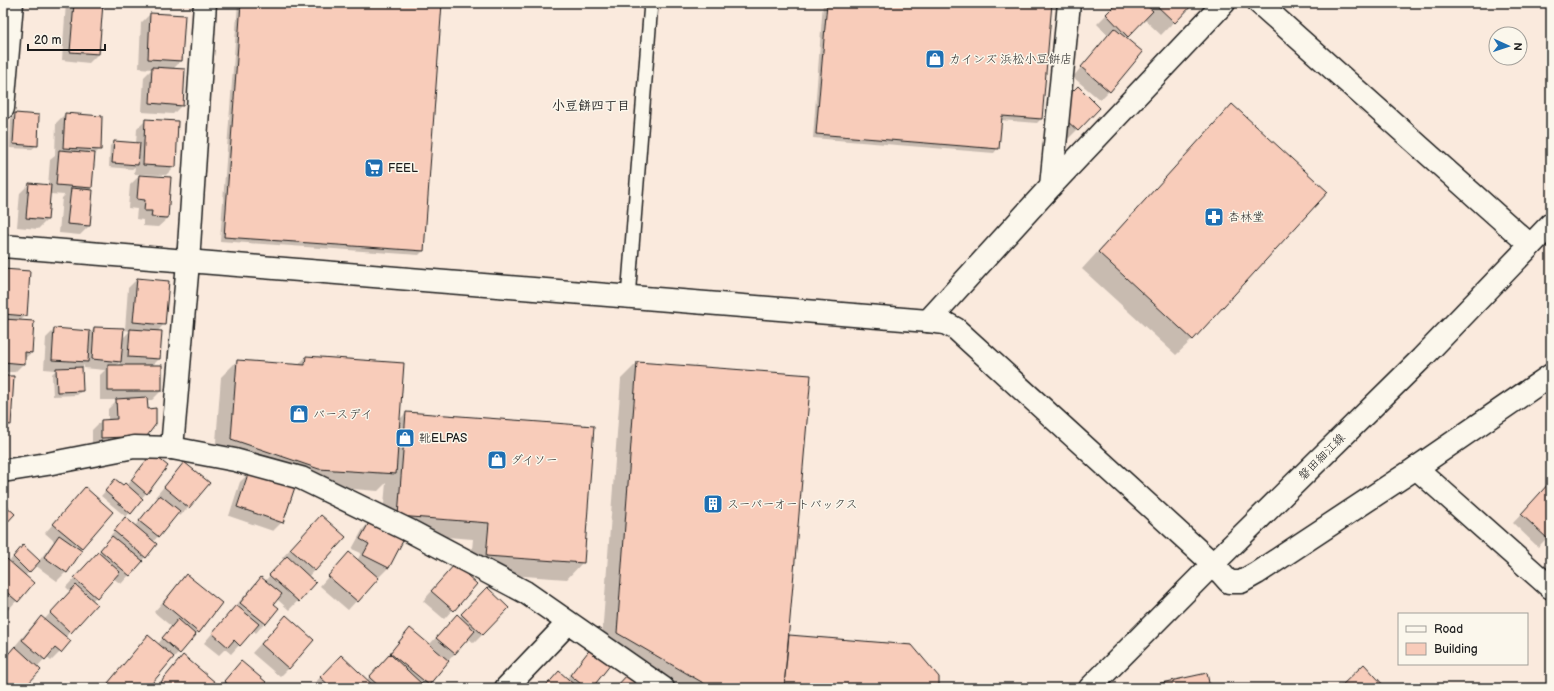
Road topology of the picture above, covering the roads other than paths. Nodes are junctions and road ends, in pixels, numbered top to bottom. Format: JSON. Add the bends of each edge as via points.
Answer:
{"nodes":[{"id":1,"x":12,"y":3,"type":"edge"},
{"id":2,"x":205,"y":3,"type":"edge"},
{"id":3,"x":651,"y":3,"type":"edge"},
{"id":4,"x":1069,"y":3,"type":"edge"},
{"id":5,"x":1224,"y":3,"type":"edge"},
{"id":6,"x":1259,"y":3,"type":"edge"},
{"id":7,"x":3,"y":108,"type":"edge"},
{"id":8,"x":1051,"y":186,"type":"junction"},
{"id":9,"x":1551,"y":224,"type":"edge"},
{"id":10,"x":1530,"y":245,"type":"junction"},
{"id":11,"x":3,"y":246,"type":"edge"},
{"id":12,"x":188,"y":262,"type":"junction"},
{"id":13,"x":628,"y":298,"type":"junction"},
{"id":14,"x":928,"y":321,"type":"junction"},
{"id":15,"x":1551,"y":375,"type":"edge"},
{"id":16,"x":172,"y":448,"type":"junction"},
{"id":17,"x":1416,"y":468,"type":"junction"},
{"id":18,"x":3,"y":471,"type":"edge"},
{"id":19,"x":1213,"y":564,"type":"junction"},
{"id":20,"x":1551,"y":588,"type":"edge"},
{"id":21,"x":568,"y":623,"type":"junction"},
{"id":22,"x":506,"y":688,"type":"edge"},
{"id":23,"x":663,"y":688,"type":"edge"},
{"id":24,"x":1090,"y":688,"type":"edge"}],
"edges":[{"from":1,"to":7,"type":"street"},
{"from":2,"to":12,"type":"street"},
{"from":3,"to":13,"type":"lane"},
{"from":4,"to":8,"type":"street"},
{"from":5,"to":8,"type":"street"},
{"from":6,"to":10,"type":"street"},
{"from":8,"to":14,"type":"street"},
{"from":9,"to":10,"type":"street","name":"磐田細江線"},
{"from":10,"to":19,"type":"street","name":"磐田細江線","via":[[1422,358]]},
{"from":11,"to":12,"type":"street"},
{"from":12,"to":13,"type":"street"},
{"from":12,"to":16,"type":"street"},
{"from":13,"to":14,"type":"street"},
{"from":14,"to":19,"type":"street","via":[[945,323],[956,329]]},
{"from":15,"to":17,"type":"street"},
{"from":16,"to":18,"type":"street","via":[[134,447]]},
{"from":16,"to":21,"type":"street","via":[[235,460],[301,478],[410,531],[525,592]]},
{"from":17,"to":19,"type":"street","via":[[1241,582],[1228,582]]},
{"from":17,"to":20,"type":"street"},
{"from":19,"to":24,"type":"street","name":"磐田細江線"},
{"from":21,"to":22,"type":"street"},
{"from":21,"to":23,"type":"street"}]}
